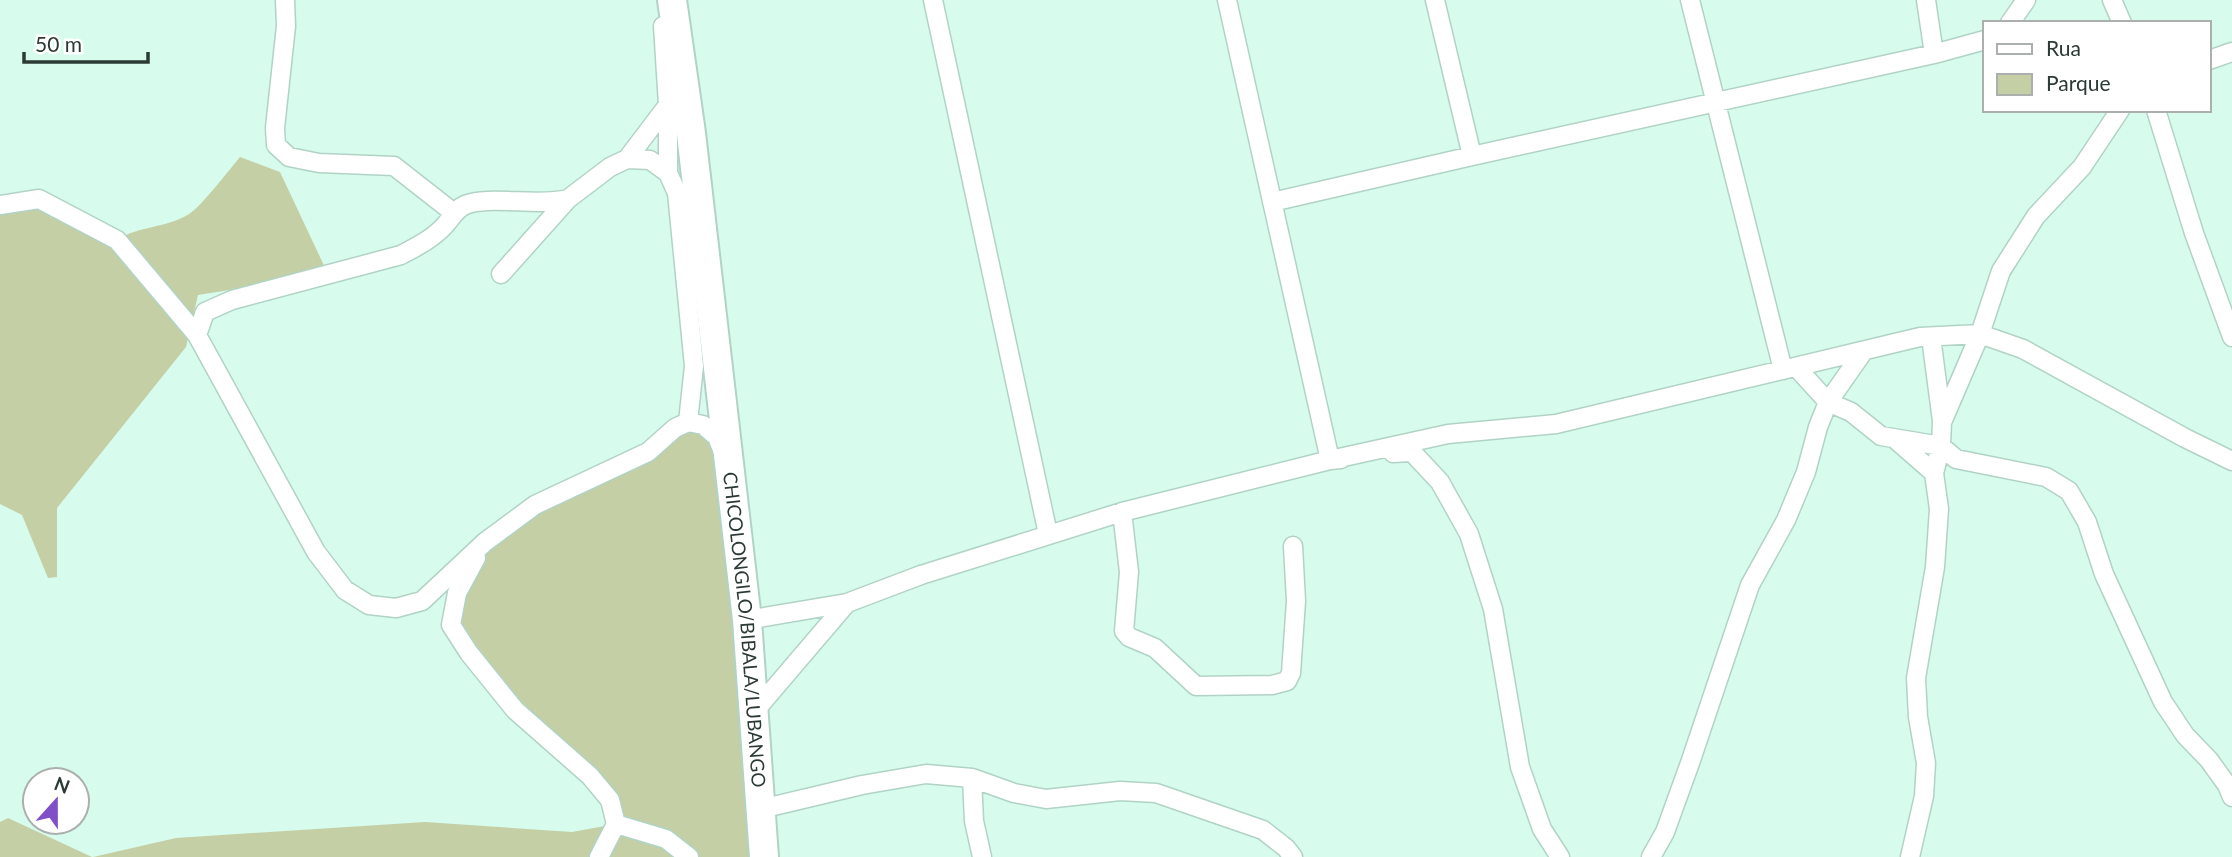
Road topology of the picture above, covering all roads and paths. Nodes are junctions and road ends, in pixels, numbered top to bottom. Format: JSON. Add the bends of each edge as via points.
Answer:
{"nodes":[{"id":1,"x":285,"y":0,"type":"edge"},
{"id":2,"x":659,"y":0,"type":"edge"},
{"id":3,"x":672,"y":0,"type":"edge"},
{"id":4,"x":933,"y":0,"type":"edge"},
{"id":5,"x":1227,"y":0,"type":"edge"},
{"id":6,"x":1435,"y":0,"type":"edge"},
{"id":7,"x":1690,"y":0,"type":"edge"},
{"id":8,"x":1926,"y":0,"type":"edge"},
{"id":9,"x":2026,"y":0,"type":"edge"},
{"id":10,"x":2112,"y":0,"type":"edge"},
{"id":11,"x":2011,"y":21,"type":"edge"},
{"id":12,"x":2121,"y":21,"type":"edge"},
{"id":13,"x":1983,"y":41,"type":"edge"},
{"id":14,"x":2232,"y":52,"type":"edge"},
{"id":15,"x":1934,"y":54,"type":"junction"},
{"id":16,"x":2211,"y":59,"type":"edge"},
{"id":17,"x":1715,"y":102,"type":"junction"},
{"id":18,"x":668,"y":105,"type":"junction"},
{"id":19,"x":2120,"y":112,"type":"edge"},
{"id":20,"x":2157,"y":112,"type":"edge"},
{"id":21,"x":1472,"y":156,"type":"junction"},
{"id":22,"x":627,"y":159,"type":"junction"},
{"id":23,"x":668,"y":173,"type":"junction"},
{"id":24,"x":568,"y":199,"type":"junction"},
{"id":25,"x":1272,"y":202,"type":"junction"},
{"id":26,"x":0,"y":205,"type":"edge"},
{"id":27,"x":454,"y":213,"type":"junction"},
{"id":28,"x":501,"y":274,"type":"dead end"},
{"id":29,"x":1980,"y":334,"type":"junction"},
{"id":30,"x":197,"y":335,"type":"junction"},
{"id":31,"x":1931,"y":337,"type":"junction"},
{"id":32,"x":2232,"y":337,"type":"edge"},
{"id":33,"x":1863,"y":352,"type":"junction"},
{"id":34,"x":1789,"y":368,"type":"junction"},
{"id":35,"x":1828,"y":402,"type":"junction"},
{"id":36,"x":1942,"y":421,"type":"junction"},
{"id":37,"x":688,"y":422,"type":"junction"},
{"id":38,"x":1895,"y":439,"type":"junction"},
{"id":39,"x":1941,"y":446,"type":"junction"},
{"id":40,"x":1330,"y":460,"type":"junction"},
{"id":41,"x":2232,"y":461,"type":"edge"},
{"id":42,"x":729,"y":468,"type":"junction"},
{"id":43,"x":1934,"y":473,"type":"junction"},
{"id":44,"x":1122,"y":512,"type":"junction"},
{"id":45,"x":1048,"y":534,"type":"junction"},
{"id":46,"x":485,"y":542,"type":"junction"},
{"id":47,"x":1293,"y":545,"type":"dead end"},
{"id":48,"x":847,"y":603,"type":"junction"},
{"id":49,"x":747,"y":620,"type":"junction"},
{"id":50,"x":754,"y":712,"type":"junction"},
{"id":51,"x":972,"y":778,"type":"junction"},
{"id":52,"x":2232,"y":797,"type":"edge"},
{"id":53,"x":761,"y":810,"type":"junction"},
{"id":54,"x":616,"y":824,"type":"junction"},
{"id":55,"x":599,"y":857,"type":"edge"},
{"id":56,"x":689,"y":857,"type":"edge"},
{"id":57,"x":764,"y":857,"type":"edge"},
{"id":58,"x":982,"y":857,"type":"edge"},
{"id":59,"x":1293,"y":857,"type":"edge"},
{"id":60,"x":1560,"y":857,"type":"edge"},
{"id":61,"x":1651,"y":857,"type":"edge"},
{"id":62,"x":1910,"y":857,"type":"edge"}],
"edges":[{"from":1,"to":27,"type":"street","via":[[276,145],[289,157],[319,163],[394,166]]},
{"from":2,"to":18,"type":"street"},
{"from":3,"to":42,"type":"main road","name":"CHICOLONGILO/BIBALA/LUBANGO"},
{"from":4,"to":45,"type":"street"},
{"from":5,"to":25,"type":"street"},
{"from":6,"to":21,"type":"street"},
{"from":7,"to":17,"type":"street"},
{"from":8,"to":15,"type":"street"},
{"from":9,"to":11,"type":"street"},
{"from":10,"to":12,"type":"street"},
{"from":13,"to":15,"type":"street"},
{"from":14,"to":16,"type":"street"},
{"from":15,"to":17,"type":"street"},
{"from":17,"to":21,"type":"street"},
{"from":17,"to":34,"type":"street"},
{"from":18,"to":22,"type":"street"},
{"from":18,"to":23,"type":"street"},
{"from":19,"to":29,"type":"street","via":[[2082,167],[2036,216],[2001,271]]},
{"from":20,"to":32,"type":"street"},
{"from":21,"to":25,"type":"street"},
{"from":22,"to":23,"type":"street","via":[[650,160]]},
{"from":22,"to":24,"type":"street"},
{"from":23,"to":37,"type":"street","via":[[677,194],[694,366]]},
{"from":24,"to":27,"type":"street","via":[[484,202]]},
{"from":24,"to":28,"type":"street"},
{"from":25,"to":40,"type":"street"},
{"from":26,"to":30,"type":"street","via":[[39,199],[117,240]]},
{"from":27,"to":30,"type":"street","via":[[426,242],[401,255],[232,300],[205,312]]},
{"from":29,"to":31,"type":"street"},
{"from":29,"to":36,"type":"street"},
{"from":29,"to":41,"type":"street","via":[[2023,349]]},
{"from":30,"to":46,"type":"street","via":[[316,552],[345,590],[369,605],[396,608],[422,601]]},
{"from":31,"to":33,"type":"street"},
{"from":31,"to":36,"type":"street"},
{"from":33,"to":34,"type":"street"},
{"from":33,"to":35,"type":"street"},
{"from":34,"to":35,"type":"street"},
{"from":34,"to":40,"type":"street","via":[[1556,424],[1448,435]]},
{"from":35,"to":38,"type":"street","via":[[1851,412],[1881,436]]},
{"from":35,"to":61,"type":"street","via":[[1786,520],[1750,585],[1665,832]]},
{"from":36,"to":39,"type":"street"},
{"from":37,"to":42,"type":"street","via":[[703,425],[717,437]]},
{"from":37,"to":46,"type":"street","via":[[648,452],[534,505]]},
{"from":38,"to":39,"type":"street"},
{"from":38,"to":43,"type":"street"},
{"from":39,"to":43,"type":"street"},
{"from":39,"to":52,"type":"street","via":[[1956,459],[2046,477],[2069,491],[2087,522],[2104,574],[2163,702]]},
{"from":40,"to":44,"type":"street"},
{"from":40,"to":60,"type":"street","via":[[1412,452],[1440,482],[1469,534],[1493,609],[1520,766],[1542,829]]},
{"from":42,"to":49,"type":"main road","name":"CHICOLONGILO/BIBALA/LUBANGO"},
{"from":43,"to":62,"type":"street","via":[[1939,509],[1935,568],[1916,678],[1926,763],[1924,796]]},
{"from":44,"to":45,"type":"street"},
{"from":44,"to":47,"type":"street","via":[[1129,572],[1124,631],[1155,648],[1196,686],[1287,681],[1296,601]]},
{"from":45,"to":48,"type":"street"},
{"from":46,"to":54,"type":"street","via":[[457,593],[451,625],[515,710],[590,776],[610,800]]},
{"from":48,"to":49,"type":"street"},
{"from":48,"to":50,"type":"street"},
{"from":49,"to":50,"type":"main road","name":"CHICOLONGILO/BIBALA/LUBANGO"},
{"from":50,"to":53,"type":"main road","name":"CHICOLONGILO/BIBALA/LUBANGO"},
{"from":51,"to":53,"type":"street","via":[[926,774]]},
{"from":51,"to":58,"type":"street"},
{"from":51,"to":59,"type":"street","via":[[1046,799],[1156,793],[1263,830]]},
{"from":53,"to":57,"type":"main road","name":"CHICOLONGILO/BIBALA/LUBANGO"},
{"from":54,"to":55,"type":"street"},
{"from":54,"to":56,"type":"street","via":[[666,839]]}]}
